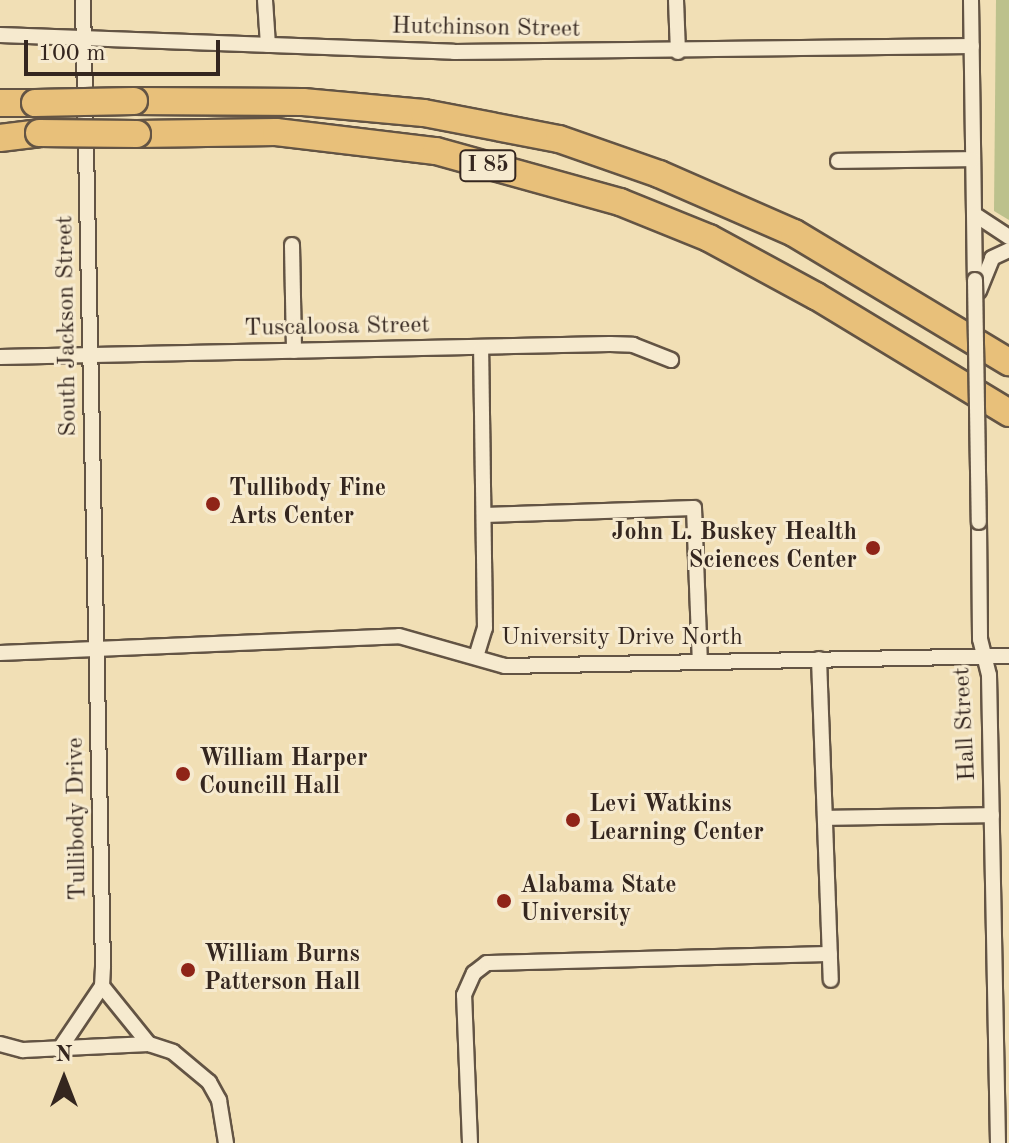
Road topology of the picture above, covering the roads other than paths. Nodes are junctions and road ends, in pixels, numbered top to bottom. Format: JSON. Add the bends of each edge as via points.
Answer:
{"nodes":[{"id":1,"x":83,"y":0,"type":"edge"},
{"id":2,"x":265,"y":0,"type":"edge"},
{"id":3,"x":676,"y":0,"type":"edge"},
{"id":4,"x":971,"y":0,"type":"edge"},
{"id":5,"x":0,"y":35,"type":"edge"},
{"id":6,"x":83,"y":38,"type":"junction"},
{"id":7,"x":268,"y":45,"type":"junction"},
{"id":8,"x":972,"y":46,"type":"junction"},
{"id":9,"x":678,"y":52,"type":"junction"},
{"id":10,"x":0,"y":103,"type":"edge"},
{"id":11,"x":0,"y":136,"type":"edge"},
{"id":12,"x":973,"y":159,"type":"junction"},
{"id":13,"x":838,"y":161,"type":"dead end"},
{"id":14,"x":974,"y":214,"type":"junction"},
{"id":15,"x":1009,"y":237,"type":"edge"},
{"id":16,"x":292,"y":245,"type":"dead end"},
{"id":17,"x":1009,"y":250,"type":"edge"},
{"id":18,"x":975,"y":303,"type":"junction"},
{"id":19,"x":481,"y":348,"type":"junction"},
{"id":20,"x":294,"y":351,"type":"junction"},
{"id":21,"x":91,"y":356,"type":"junction"},
{"id":22,"x":0,"y":357,"type":"edge"},
{"id":23,"x":671,"y":360,"type":"dead end"},
{"id":24,"x":1009,"y":362,"type":"edge"},
{"id":25,"x":1009,"y":413,"type":"edge"},
{"id":26,"x":484,"y":515,"type":"junction"},
{"id":27,"x":99,"y":650,"type":"junction"},
{"id":28,"x":0,"y":653,"type":"edge"},
{"id":29,"x":1009,"y":656,"type":"edge"},
{"id":30,"x":476,"y":657,"type":"junction"},
{"id":31,"x":984,"y":657,"type":"junction"},
{"id":32,"x":819,"y":659,"type":"junction"},
{"id":33,"x":700,"y":662,"type":"junction"},
{"id":34,"x":992,"y":815,"type":"junction"},
{"id":35,"x":826,"y":818,"type":"junction"},
{"id":36,"x":830,"y":954,"type":"junction"},
{"id":37,"x":831,"y":980,"type":"dead end"},
{"id":38,"x":102,"y":986,"type":"junction"},
{"id":39,"x":0,"y":1044,"type":"edge"},
{"id":40,"x":149,"y":1044,"type":"junction"},
{"id":41,"x":59,"y":1050,"type":"junction"},
{"id":42,"x":226,"y":1143,"type":"edge"},
{"id":43,"x":470,"y":1143,"type":"edge"},
{"id":44,"x":998,"y":1143,"type":"edge"}],
"edges":[{"from":1,"to":6,"type":"street","name":"South Jackson Street"},
{"from":2,"to":7,"type":"street"},
{"from":3,"to":9,"type":"street"},
{"from":4,"to":8,"type":"street","name":"Hall Street"},
{"from":5,"to":6,"type":"street","name":"Hutchinson Street"},
{"from":6,"to":7,"type":"street","name":"Hutchinson Street"},
{"from":6,"to":21,"type":"street","name":"South Jackson Street"},
{"from":7,"to":9,"type":"street","name":"Hutchinson Street"},
{"from":8,"to":9,"type":"street","name":"Hutchinson Street"},
{"from":8,"to":12,"type":"street","name":"Hall Street"},
{"from":10,"to":24,"type":"highway","number":"I 85","bridge":true,"via":[[303,102],[409,111],[559,139],[659,174],[794,233]]},
{"from":11,"to":25,"type":"highway","number":"I 85","bridge":true,"via":[[276,132],[436,151],[620,202],[709,238]]},
{"from":12,"to":13,"type":"street"},
{"from":12,"to":14,"type":"street","name":"Hall Street"},
{"from":14,"to":15,"type":"street"},
{"from":14,"to":18,"type":"street","name":"Hall Street","bridge":true},
{"from":16,"to":20,"type":"street"},
{"from":17,"to":18,"type":"street","name":"Hall Street","via":[[992,258]]},
{"from":18,"to":31,"type":"street","name":"Hall Street","bridge":true},
{"from":19,"to":20,"type":"street","name":"Tuscaloosa Street"},
{"from":19,"to":23,"type":"street","name":"Tuscaloosa Street","via":[[622,344]]},
{"from":19,"to":26,"type":"street"},
{"from":20,"to":21,"type":"street","name":"Tuscaloosa Street"},
{"from":21,"to":22,"type":"street","name":"Tuscaloosa Street"},
{"from":21,"to":27,"type":"street","name":"South Jackson Street"},
{"from":26,"to":30,"type":"street","via":[[485,628]]},
{"from":26,"to":33,"type":"street","via":[[694,508]]},
{"from":27,"to":28,"type":"street","name":"University Drive North"},
{"from":27,"to":30,"type":"street","name":"University Drive North","via":[[399,636]]},
{"from":27,"to":38,"type":"street","name":"Tullibody Drive"},
{"from":29,"to":31,"type":"street","name":"University Drive North"},
{"from":30,"to":33,"type":"street","name":"University Drive North","via":[[505,666]]},
{"from":31,"to":32,"type":"street","name":"University Drive North"},
{"from":31,"to":34,"type":"street","name":"Hall Street"},
{"from":32,"to":33,"type":"street","name":"University Drive North"},
{"from":32,"to":35,"type":"street"},
{"from":34,"to":35,"type":"street"},
{"from":34,"to":44,"type":"street","name":"Hall Street"},
{"from":35,"to":36,"type":"street"},
{"from":36,"to":37,"type":"street"},
{"from":36,"to":43,"type":"street","via":[[499,960],[474,973],[464,995]]},
{"from":38,"to":40,"type":"street"},
{"from":38,"to":41,"type":"street"},
{"from":39,"to":41,"type":"street"},
{"from":40,"to":41,"type":"street"},
{"from":40,"to":42,"type":"street","via":[[173,1052],[209,1082],[219,1100]]}]}
